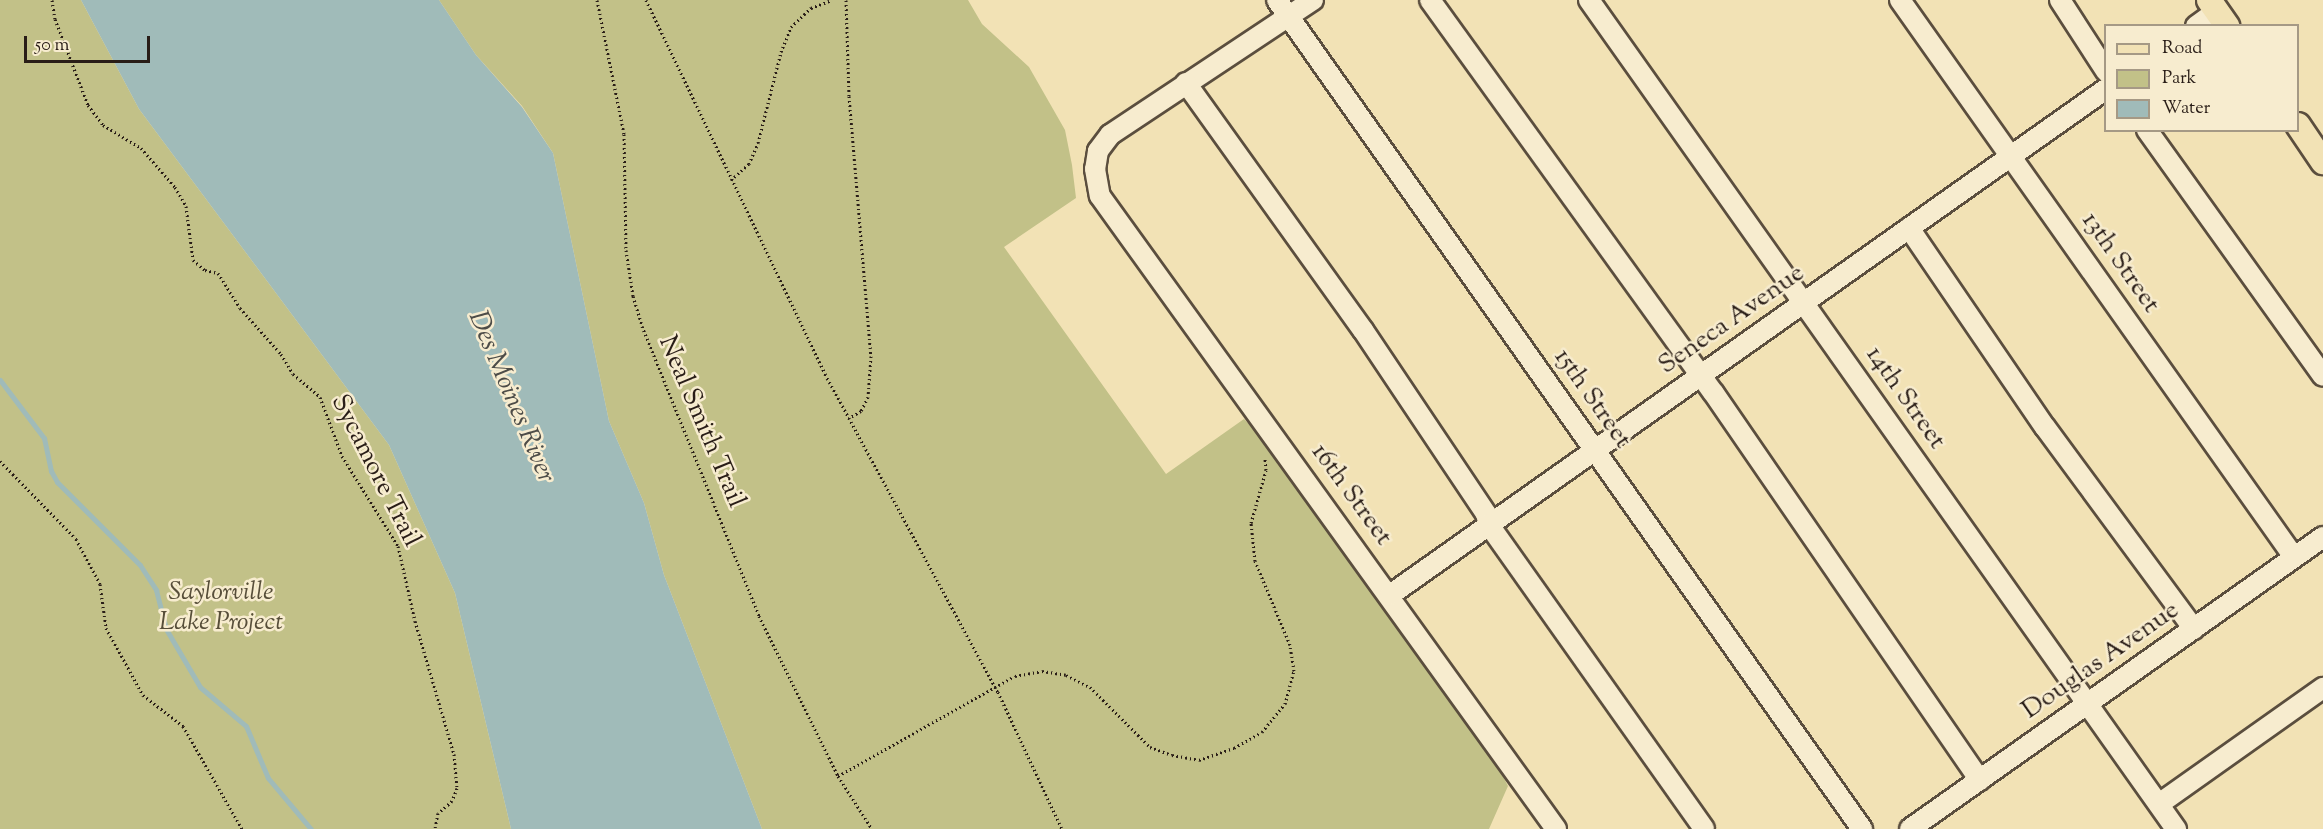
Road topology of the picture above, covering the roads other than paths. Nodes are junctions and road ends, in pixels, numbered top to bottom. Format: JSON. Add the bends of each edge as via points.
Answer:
{"nodes":[{"id":1,"x":1278,"y":0,"type":"edge"},
{"id":2,"x":1313,"y":0,"type":"edge"},
{"id":3,"x":1430,"y":0,"type":"edge"},
{"id":4,"x":1588,"y":0,"type":"edge"},
{"id":5,"x":1900,"y":0,"type":"edge"},
{"id":6,"x":2060,"y":0,"type":"edge"},
{"id":7,"x":2217,"y":12,"type":"edge"},
{"id":8,"x":1289,"y":16,"type":"junction"},
{"id":9,"x":2199,"y":24,"type":"edge"},
{"id":10,"x":2104,"y":67,"type":"edge"},
{"id":11,"x":1186,"y":83,"type":"junction"},
{"id":12,"x":2104,"y":91,"type":"edge"},
{"id":13,"x":2299,"y":127,"type":"edge"},
{"id":14,"x":2148,"y":132,"type":"edge"},
{"id":15,"x":2011,"y":156,"type":"junction"},
{"id":16,"x":2323,"y":162,"type":"edge"},
{"id":17,"x":1909,"y":228,"type":"junction"},
{"id":18,"x":1804,"y":302,"type":"junction"},
{"id":19,"x":1700,"y":376,"type":"junction"},
{"id":20,"x":2323,"y":376,"type":"edge"},
{"id":21,"x":1595,"y":450,"type":"junction"},
{"id":22,"x":1489,"y":525,"type":"junction"},
{"id":23,"x":2323,"y":537,"type":"edge"},
{"id":24,"x":2295,"y":557,"type":"junction"},
{"id":25,"x":1390,"y":595,"type":"junction"},
{"id":26,"x":2194,"y":629,"type":"junction"},
{"id":27,"x":2323,"y":688,"type":"edge"},
{"id":28,"x":2088,"y":704,"type":"junction"},
{"id":29,"x":1980,"y":780,"type":"junction"},
{"id":30,"x":2159,"y":804,"type":"junction"},
{"id":31,"x":1556,"y":829,"type":"edge"},
{"id":32,"x":1704,"y":829,"type":"edge"},
{"id":33,"x":1862,"y":829,"type":"edge"},
{"id":34,"x":1910,"y":829,"type":"edge"},
{"id":35,"x":2176,"y":829,"type":"edge"}],
"edges":[{"from":1,"to":8,"type":"street","name":"15th Street"},
{"from":2,"to":8,"type":"street"},
{"from":3,"to":19,"type":"street"},
{"from":4,"to":18,"type":"street","name":"14th Street"},
{"from":5,"to":15,"type":"street","name":"13th Street"},
{"from":6,"to":10,"type":"street"},
{"from":7,"to":9,"type":"street"},
{"from":8,"to":11,"type":"street"},
{"from":8,"to":21,"type":"street","name":"15th Street"},
{"from":11,"to":22,"type":"street","via":[[1362,330],[1486,514]]},
{"from":11,"to":25,"type":"street","name":"16th Street","via":[[1110,135],[1098,151],[1095,169],[1100,196]]},
{"from":12,"to":15,"type":"street","name":"Seneca Avenue"},
{"from":13,"to":16,"type":"main road"},
{"from":14,"to":20,"type":"street"},
{"from":15,"to":17,"type":"street","name":"Seneca Avenue"},
{"from":15,"to":24,"type":"street","name":"13th Street"},
{"from":17,"to":18,"type":"street","name":"Seneca Avenue"},
{"from":17,"to":26,"type":"street","via":[[2045,427]]},
{"from":18,"to":19,"type":"street","name":"Seneca Avenue"},
{"from":18,"to":28,"type":"street","name":"14th Street"},
{"from":19,"to":21,"type":"street","name":"Seneca Avenue"},
{"from":19,"to":29,"type":"street"},
{"from":21,"to":22,"type":"street","name":"Seneca Avenue"},
{"from":21,"to":33,"type":"street","name":"15th Street"},
{"from":22,"to":25,"type":"street","name":"Seneca Avenue"},
{"from":22,"to":32,"type":"street"},
{"from":23,"to":24,"type":"street","name":"Douglas Avenue"},
{"from":24,"to":26,"type":"street","name":"Douglas Avenue"},
{"from":25,"to":31,"type":"street","name":"16th Street"},
{"from":26,"to":28,"type":"street","name":"Douglas Avenue"},
{"from":27,"to":30,"type":"street"},
{"from":28,"to":29,"type":"street","name":"Douglas Avenue"},
{"from":28,"to":30,"type":"street","name":"14th Street"},
{"from":29,"to":34,"type":"street","name":"Douglas Avenue"},
{"from":30,"to":35,"type":"street","name":"14th Street"}]}
